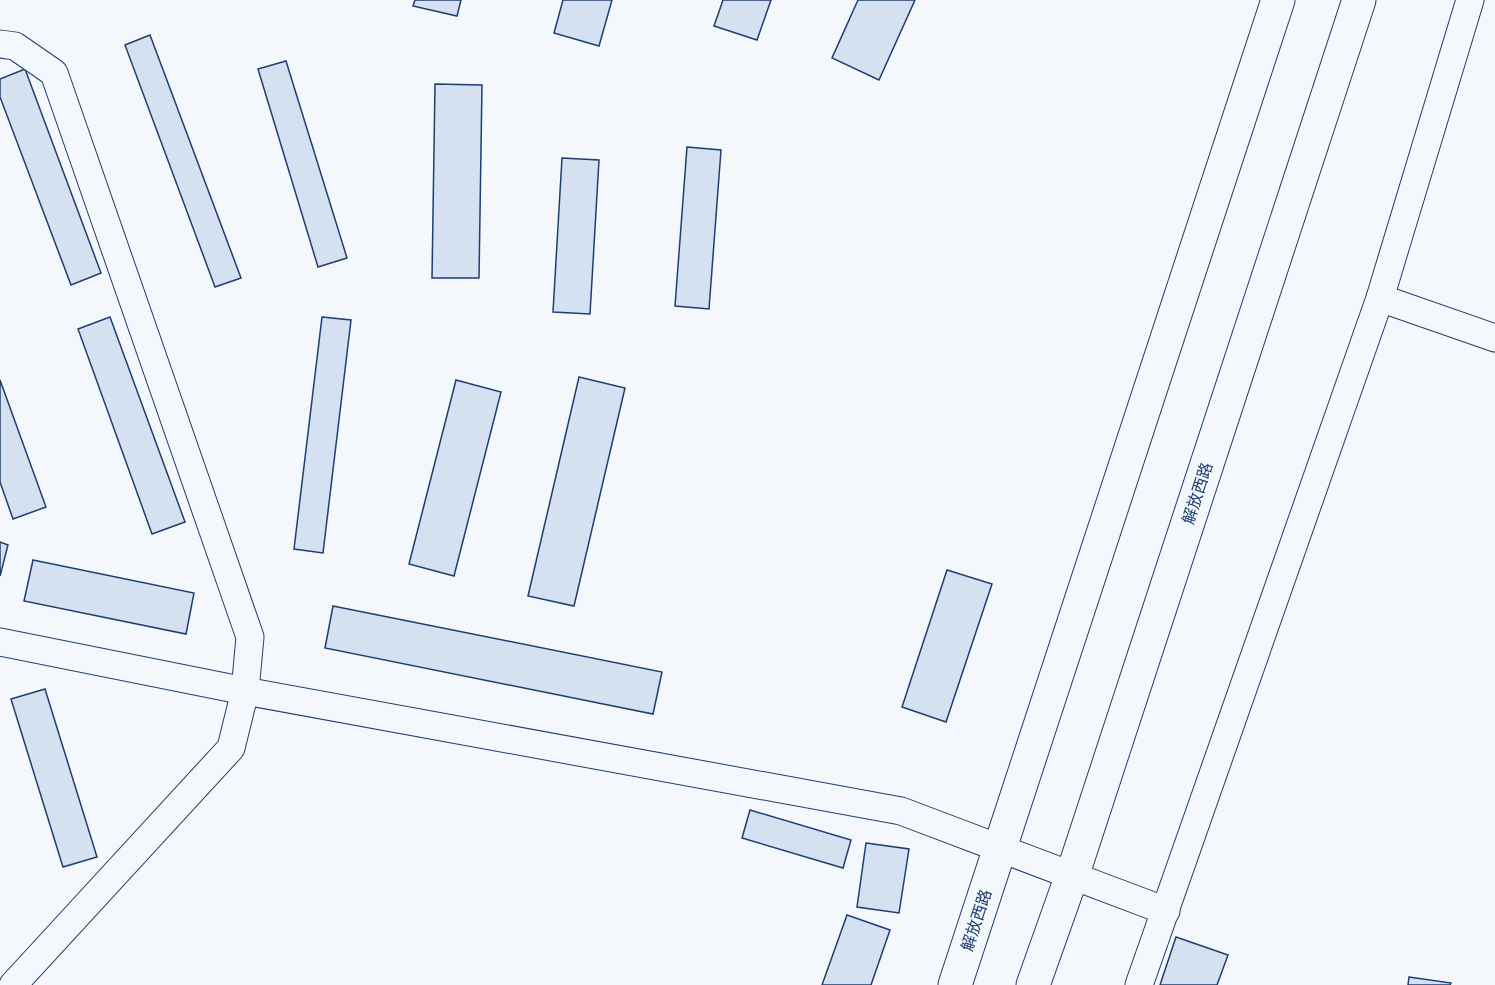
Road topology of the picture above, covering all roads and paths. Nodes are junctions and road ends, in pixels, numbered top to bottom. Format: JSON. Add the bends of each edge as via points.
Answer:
{"nodes":[{"id":1,"x":1278,"y":0,"type":"edge"},
{"id":2,"x":1359,"y":0,"type":"edge"},
{"id":3,"x":1470,"y":0,"type":"edge"},
{"id":4,"x":0,"y":44,"type":"edge"},
{"id":5,"x":1380,"y":298,"type":"junction"},
{"id":6,"x":1495,"y":338,"type":"edge"},
{"id":7,"x":0,"y":642,"type":"edge"},
{"id":8,"x":245,"y":691,"type":"junction"},
{"id":9,"x":1000,"y":848,"type":"junction"},
{"id":10,"x":1072,"y":876,"type":"junction"},
{"id":11,"x":1166,"y":911,"type":"junction"},
{"id":12,"x":13,"y":985,"type":"edge"},
{"id":13,"x":954,"y":985,"type":"edge"},
{"id":14,"x":1033,"y":985,"type":"edge"},
{"id":15,"x":1139,"y":985,"type":"edge"}],
"edges":[{"from":1,"to":9,"type":"main road","name":"解放西路"},
{"from":2,"to":10,"type":"main road","name":"解放西路"},
{"from":3,"to":5,"type":"street"},
{"from":4,"to":8,"type":"street","via":[[15,46],[54,74],[250,637]]},
{"from":5,"to":6,"type":"street"},
{"from":5,"to":11,"type":"street"},
{"from":7,"to":8,"type":"street"},
{"from":8,"to":9,"type":"street","via":[[901,811]]},
{"from":8,"to":12,"type":"street","via":[[231,748]]},
{"from":9,"to":10,"type":"street"},
{"from":9,"to":13,"type":"main road","name":"解放西路"},
{"from":10,"to":11,"type":"street"},
{"from":10,"to":14,"type":"main road","name":"解放西路"},
{"from":11,"to":15,"type":"street"}]}
